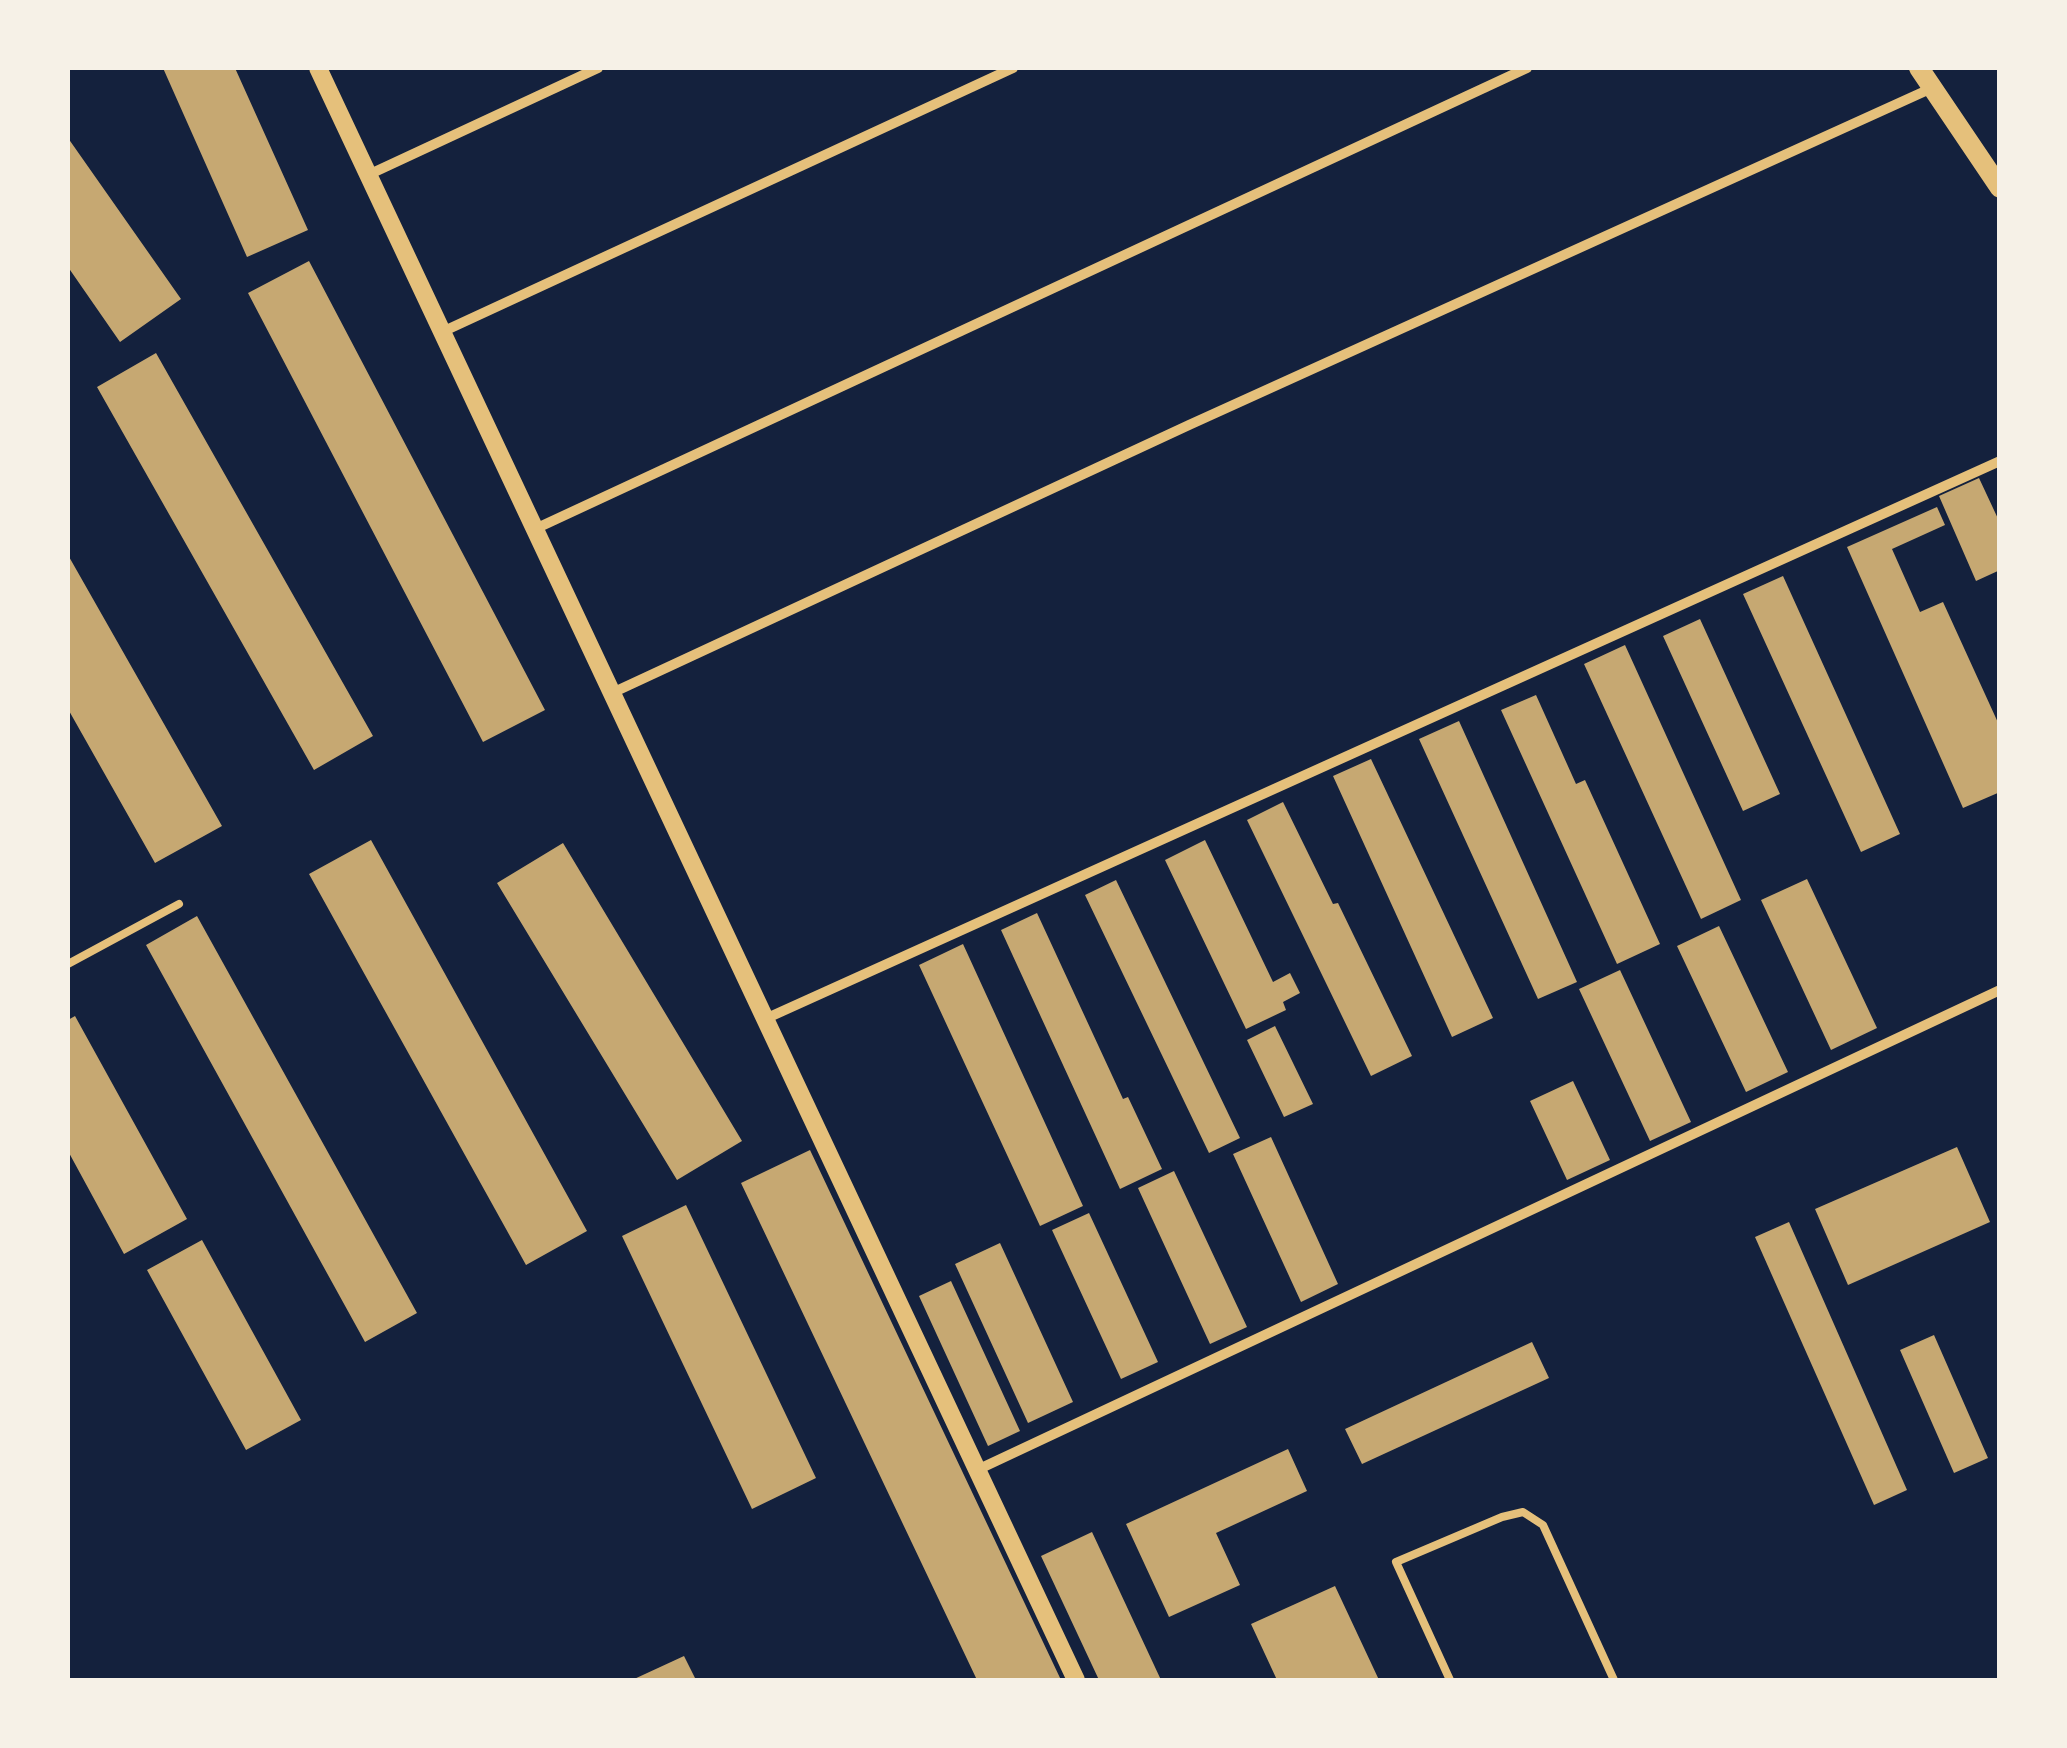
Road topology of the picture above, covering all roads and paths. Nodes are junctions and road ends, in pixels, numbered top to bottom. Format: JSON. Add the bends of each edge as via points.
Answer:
{"nodes":[{"id":1,"x":318,"y":68,"type":"edge"},
{"id":2,"x":598,"y":68,"type":"edge"},
{"id":3,"x":1014,"y":68,"type":"edge"},
{"id":4,"x":1527,"y":68,"type":"edge"},
{"id":5,"x":1919,"y":68,"type":"edge"},
{"id":6,"x":1932,"y":88,"type":"junction"},
{"id":7,"x":368,"y":174,"type":"junction"},
{"id":8,"x":2000,"y":188,"type":"edge"},
{"id":9,"x":442,"y":332,"type":"junction"},
{"id":10,"x":2000,"y":461,"type":"edge"},
{"id":11,"x":535,"y":530,"type":"junction"},
{"id":12,"x":612,"y":694,"type":"junction"},
{"id":13,"x":178,"y":904,"type":"dead end"},
{"id":14,"x":68,"y":964,"type":"edge"},
{"id":15,"x":2000,"y":990,"type":"edge"},
{"id":16,"x":765,"y":1019,"type":"junction"},
{"id":17,"x":978,"y":1470,"type":"junction"},
{"id":18,"x":1076,"y":1680,"type":"edge"},
{"id":19,"x":1450,"y":1680,"type":"edge"},
{"id":20,"x":1614,"y":1680,"type":"edge"}],
"edges":[{"from":1,"to":7,"type":"street"},
{"from":2,"to":7,"type":"street"},
{"from":3,"to":9,"type":"street"},
{"from":4,"to":11,"type":"street"},
{"from":5,"to":6,"type":"main road"},
{"from":6,"to":8,"type":"main road"},
{"from":6,"to":12,"type":"street"},
{"from":7,"to":9,"type":"street"},
{"from":9,"to":11,"type":"street"},
{"from":10,"to":16,"type":"street"},
{"from":11,"to":12,"type":"street"},
{"from":12,"to":16,"type":"street"},
{"from":13,"to":14,"type":"lane"},
{"from":15,"to":17,"type":"street"},
{"from":16,"to":17,"type":"street"},
{"from":17,"to":18,"type":"street"},
{"from":19,"to":20,"type":"lane","via":[[1396,1562],[1523,1512],[1543,1524]]}]}
